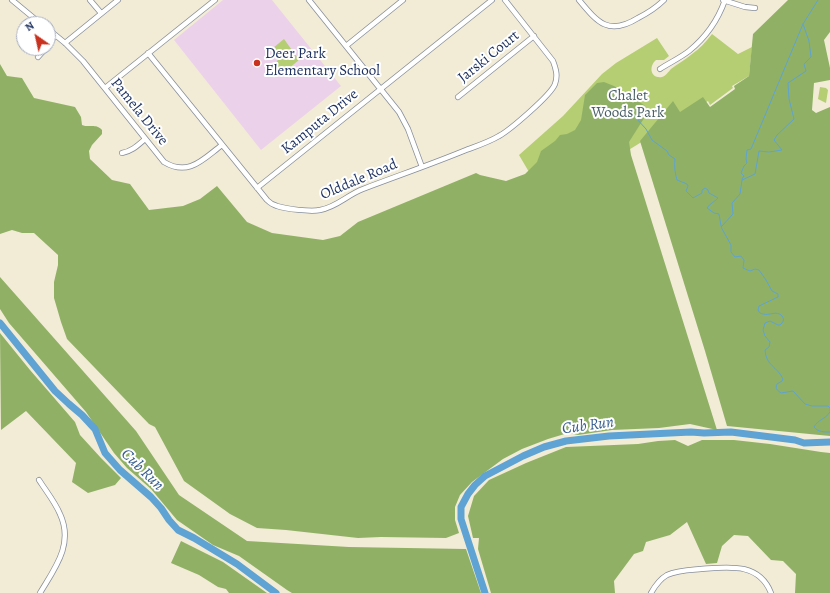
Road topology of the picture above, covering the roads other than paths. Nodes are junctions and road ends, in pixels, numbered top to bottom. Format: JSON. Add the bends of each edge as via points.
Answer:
{"nodes":[{"id":1,"x":12,"y":0,"type":"edge"},
{"id":2,"x":90,"y":0,"type":"edge"},
{"id":3,"x":118,"y":0,"type":"edge"},
{"id":4,"x":215,"y":0,"type":"edge"},
{"id":5,"x":310,"y":0,"type":"edge"},
{"id":6,"x":403,"y":0,"type":"edge"},
{"id":7,"x":492,"y":0,"type":"edge"},
{"id":8,"x":505,"y":0,"type":"edge"},
{"id":9,"x":579,"y":0,"type":"edge"},
{"id":10,"x":664,"y":0,"type":"edge"},
{"id":11,"x":724,"y":0,"type":"edge"},
{"id":12,"x":755,"y":8,"type":"dead end"},
{"id":13,"x":101,"y":13,"type":"junction"},
{"id":14,"x":31,"y":16,"type":"edge"},
{"id":15,"x":534,"y":36,"type":"junction"},
{"id":16,"x":56,"y":37,"type":"edge"},
{"id":17,"x":65,"y":43,"type":"junction"},
{"id":18,"x":346,"y":46,"type":"junction"},
{"id":19,"x":148,"y":53,"type":"junction"},
{"id":20,"x":660,"y":69,"type":"dead end"},
{"id":21,"x":105,"y":88,"type":"junction"},
{"id":22,"x":381,"y":90,"type":"junction"},
{"id":23,"x":458,"y":97,"type":"dead end"},
{"id":24,"x":145,"y":139,"type":"junction"},
{"id":25,"x":222,"y":145,"type":"junction"},
{"id":26,"x":122,"y":153,"type":"dead end"},
{"id":27,"x":422,"y":167,"type":"junction"},
{"id":28,"x":257,"y":188,"type":"junction"},
{"id":29,"x":39,"y":480,"type":"dead end"},
{"id":30,"x":40,"y":593,"type":"edge"},
{"id":31,"x":650,"y":593,"type":"edge"},
{"id":32,"x":771,"y":593,"type":"edge"}],
"edges":[{"from":1,"to":14,"type":"street"},
{"from":2,"to":13,"type":"street"},
{"from":3,"to":13,"type":"street"},
{"from":4,"to":19,"type":"street"},
{"from":5,"to":18,"type":"street"},
{"from":6,"to":18,"type":"street"},
{"from":7,"to":22,"type":"street","name":"Kamputa Drive"},
{"from":8,"to":15,"type":"street"},
{"from":9,"to":10,"type":"street","via":[[598,22],[615,27],[631,23]]},
{"from":11,"to":12,"type":"street"},
{"from":11,"to":20,"type":"street","via":[[717,18],[700,40],[686,53]]},
{"from":13,"to":17,"type":"street"},
{"from":15,"to":23,"type":"street","name":"Jarski Court"},
{"from":15,"to":27,"type":"street","name":"Olddale Road","via":[[552,58],[555,67],[554,87],[547,96],[501,135]]},
{"from":16,"to":17,"type":"street","name":"Pamela Drive"},
{"from":17,"to":21,"type":"street","name":"Pamela Drive"},
{"from":18,"to":22,"type":"street"},
{"from":19,"to":21,"type":"street"},
{"from":19,"to":25,"type":"street","name":"Olddale Road"},
{"from":21,"to":24,"type":"street","name":"Pamela Drive"},
{"from":22,"to":27,"type":"street","via":[[405,122]]},
{"from":22,"to":28,"type":"street","name":"Kamputa Drive"},
{"from":24,"to":25,"type":"street","name":"Pamela Drive","via":[[164,162],[181,168],[195,165]]},
{"from":24,"to":26,"type":"street","via":[[134,149]]},
{"from":25,"to":28,"type":"street","name":"Olddale Road"},
{"from":27,"to":28,"type":"street","name":"Olddale Road","via":[[361,189],[335,205],[319,210],[308,211],[277,206],[267,200]]},
{"from":29,"to":30,"type":"street","via":[[61,516],[65,532],[61,556]]},
{"from":31,"to":32,"type":"street","via":[[667,575],[735,567],[745,568],[759,575]]}]}
